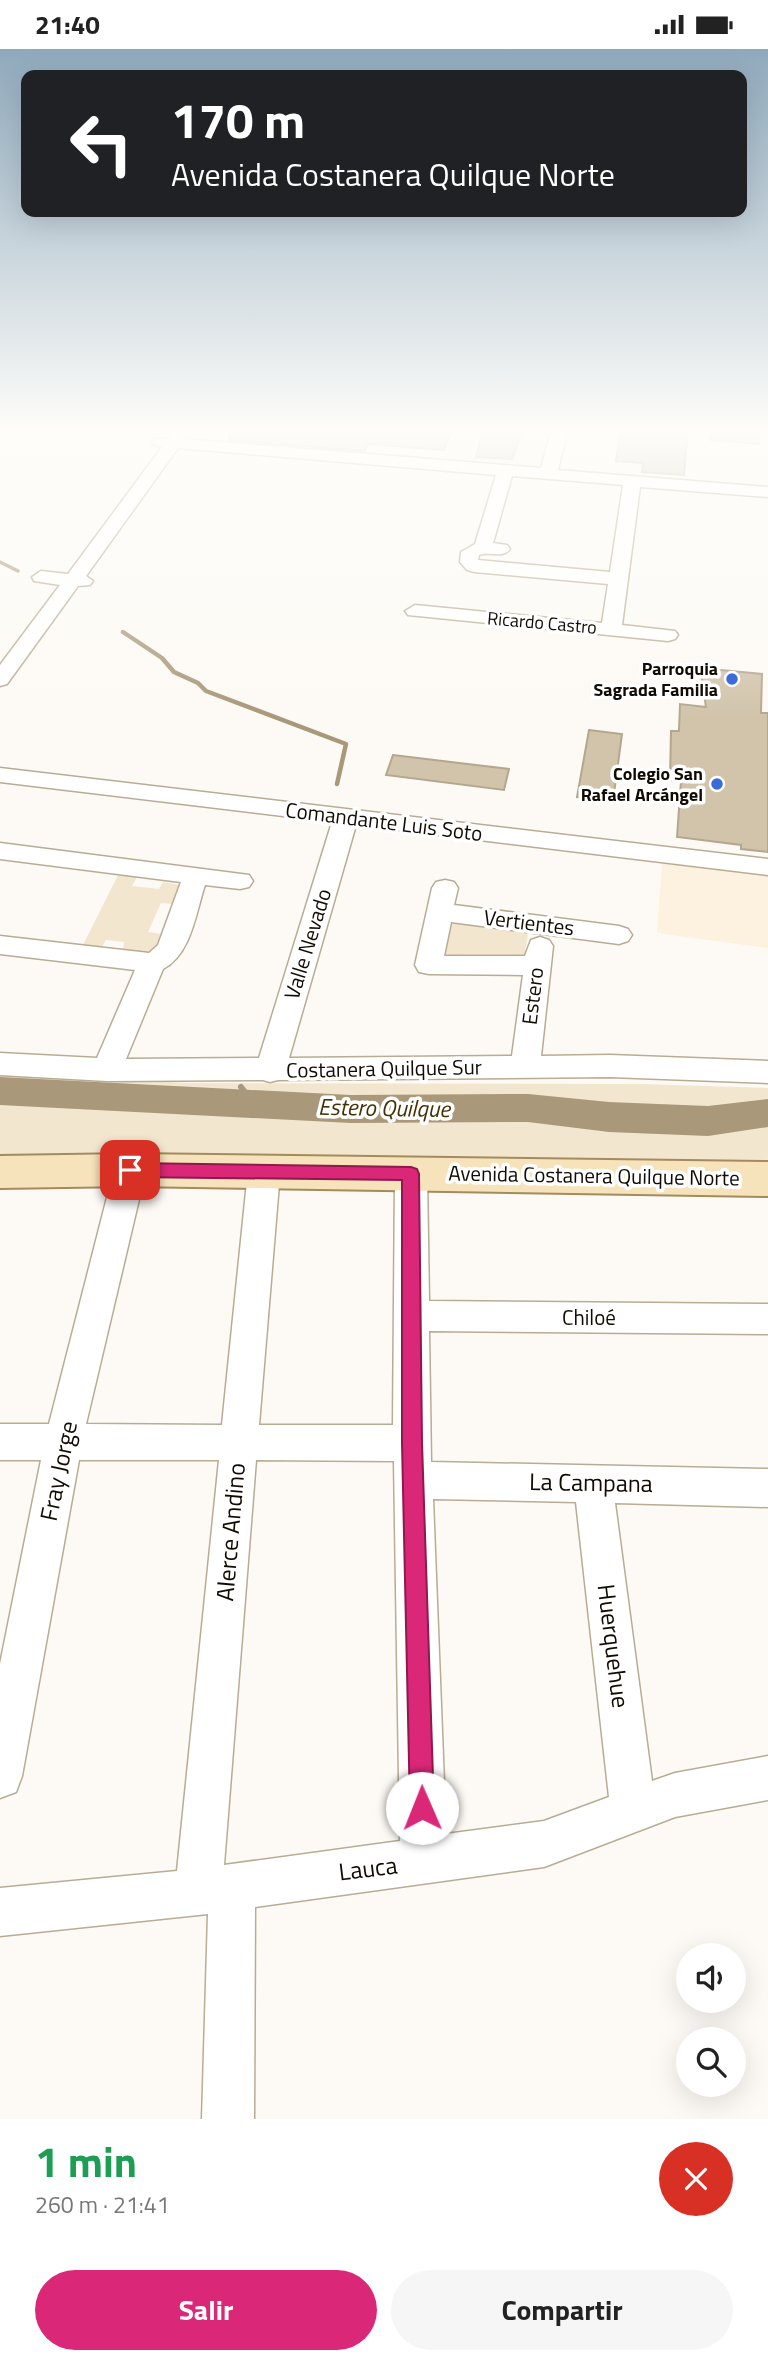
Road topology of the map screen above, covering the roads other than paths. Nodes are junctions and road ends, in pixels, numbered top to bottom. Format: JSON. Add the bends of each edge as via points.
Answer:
{"nodes":[{"id":1,"x":103,"y":525,"type":"edge"},
{"id":2,"x":489,"y":525,"type":"edge"},
{"id":3,"x":627,"y":525,"type":"edge"},
{"id":4,"x":620,"y":579,"type":"junction"},
{"id":5,"x":415,"y":611,"type":"dead end"},
{"id":6,"x":611,"y":629,"type":"junction"},
{"id":7,"x":668,"y":635,"type":"dead end"},
{"id":8,"x":0,"y":680,"type":"edge"},
{"id":9,"x":0,"y":775,"type":"edge"},
{"id":10,"x":345,"y":817,"type":"junction"},
{"id":11,"x":4,"y":858,"type":"edge"},
{"id":12,"x":768,"y":867,"type":"edge"},
{"id":13,"x":196,"y":875,"type":"junction"},
{"id":14,"x":240,"y":881,"type":"dead end"},
{"id":15,"x":542,"y":924,"type":"junction"},
{"id":16,"x":619,"y":935,"type":"dead end"},
{"id":17,"x":0,"y":945,"type":"edge"},
{"id":18,"x":152,"y":963,"type":"junction"},
{"id":19,"x":537,"y":966,"type":"junction"},
{"id":20,"x":0,"y":1064,"type":"edge"},
{"id":21,"x":524,"y":1067,"type":"junction"},
{"id":22,"x":107,"y":1070,"type":"junction"},
{"id":23,"x":270,"y":1071,"type":"junction"},
{"id":24,"x":768,"y":1072,"type":"edge"},
{"id":25,"x":130,"y":1170,"type":"junction"},
{"id":26,"x":0,"y":1172,"type":"edge"},
{"id":27,"x":264,"y":1172,"type":"junction"},
{"id":28,"x":411,"y":1174,"type":"junction"},
{"id":29,"x":768,"y":1179,"type":"edge"},
{"id":30,"x":411,"y":1316,"type":"junction"},
{"id":31,"x":768,"y":1319,"type":"edge"},
{"id":32,"x":0,"y":1442,"type":"edge"},
{"id":33,"x":64,"y":1442,"type":"junction"},
{"id":34,"x":239,"y":1443,"type":"junction"},
{"id":35,"x":413,"y":1462,"type":"junction"},
{"id":36,"x":593,"y":1483,"type":"junction"},
{"id":37,"x":768,"y":1487,"type":"edge"},
{"id":38,"x":0,"y":1776,"type":"edge"},
{"id":39,"x":768,"y":1778,"type":"edge"},
{"id":40,"x":634,"y":1810,"type":"junction"},
{"id":41,"x":424,"y":1862,"type":"junction"},
{"id":42,"x":215,"y":1889,"type":"junction"},
{"id":43,"x":0,"y":1912,"type":"edge"},
{"id":44,"x":228,"y":2119,"type":"edge"}],
"edges":[{"from":1,"to":8,"type":"street","via":[[62,579]]},
{"from":2,"to":4,"type":"street","via":[[483,547],[470,552],[469,562],[474,566]]},
{"from":3,"to":4,"type":"street"},
{"from":4,"to":6,"type":"street"},
{"from":5,"to":6,"type":"street","name":"Ricardo Castro"},
{"from":6,"to":7,"type":"street","name":"Ricardo Castro"},
{"from":9,"to":10,"type":"street","name":"Comandante Luis Soto"},
{"from":10,"to":12,"type":"street","name":"Comandante Luis Soto"},
{"from":10,"to":23,"type":"street","name":"Valle Nevado"},
{"from":11,"to":13,"type":"street"},
{"from":13,"to":14,"type":"street"},
{"from":13,"to":18,"type":"street","via":[[171,947]]},
{"from":15,"to":16,"type":"street","name":"Vertientes"},
{"from":15,"to":19,"type":"street","name":"Estero"},
{"from":15,"to":19,"type":"street","name":"Vertientes","via":[[442,900],[426,974]]},
{"from":17,"to":18,"type":"street"},
{"from":18,"to":22,"type":"street"},
{"from":19,"to":21,"type":"street","name":"Estero"},
{"from":20,"to":22,"type":"street","name":"Costanera Quilque Sur"},
{"from":21,"to":23,"type":"street","name":"Costanera Quilque Sur"},
{"from":21,"to":24,"type":"street","name":"Costanera Quilque Sur"},
{"from":22,"to":23,"type":"street","name":"Costanera Quilque Sur"},
{"from":25,"to":26,"type":"main road","name":"Avenida Costanera Quilque Norte"},
{"from":25,"to":27,"type":"main road","name":"Avenida Costanera Quilque Norte"},
{"from":25,"to":33,"type":"street","name":"Fray Jorge"},
{"from":27,"to":28,"type":"main road","name":"Avenida Costanera Quilque Norte"},
{"from":27,"to":34,"type":"street","name":"Alerce Andino"},
{"from":28,"to":29,"type":"main road","name":"Avenida Costanera Quilque Norte"},
{"from":28,"to":30,"type":"street"},
{"from":30,"to":31,"type":"street","name":"Chiloé"},
{"from":30,"to":35,"type":"street"},
{"from":32,"to":33,"type":"street","name":"La Campana"},
{"from":33,"to":34,"type":"street","name":"La Campana"},
{"from":33,"to":38,"type":"street","name":"Fray Jorge"},
{"from":34,"to":35,"type":"street","name":"La Campana"},
{"from":34,"to":42,"type":"street","name":"Alerce Andino"},
{"from":35,"to":36,"type":"street","name":"La Campana"},
{"from":35,"to":41,"type":"street"},
{"from":36,"to":37,"type":"street","name":"La Campana"},
{"from":36,"to":40,"type":"street","name":"Huerquehue"},
{"from":39,"to":40,"type":"street","name":"Lauca","via":[[674,1795]]},
{"from":40,"to":41,"type":"street","name":"Lauca","via":[[544,1844]]},
{"from":41,"to":42,"type":"street","name":"Lauca"},
{"from":42,"to":43,"type":"street","name":"Lauca"},
{"from":42,"to":44,"type":"street","name":"Alerce Andino"}]}
